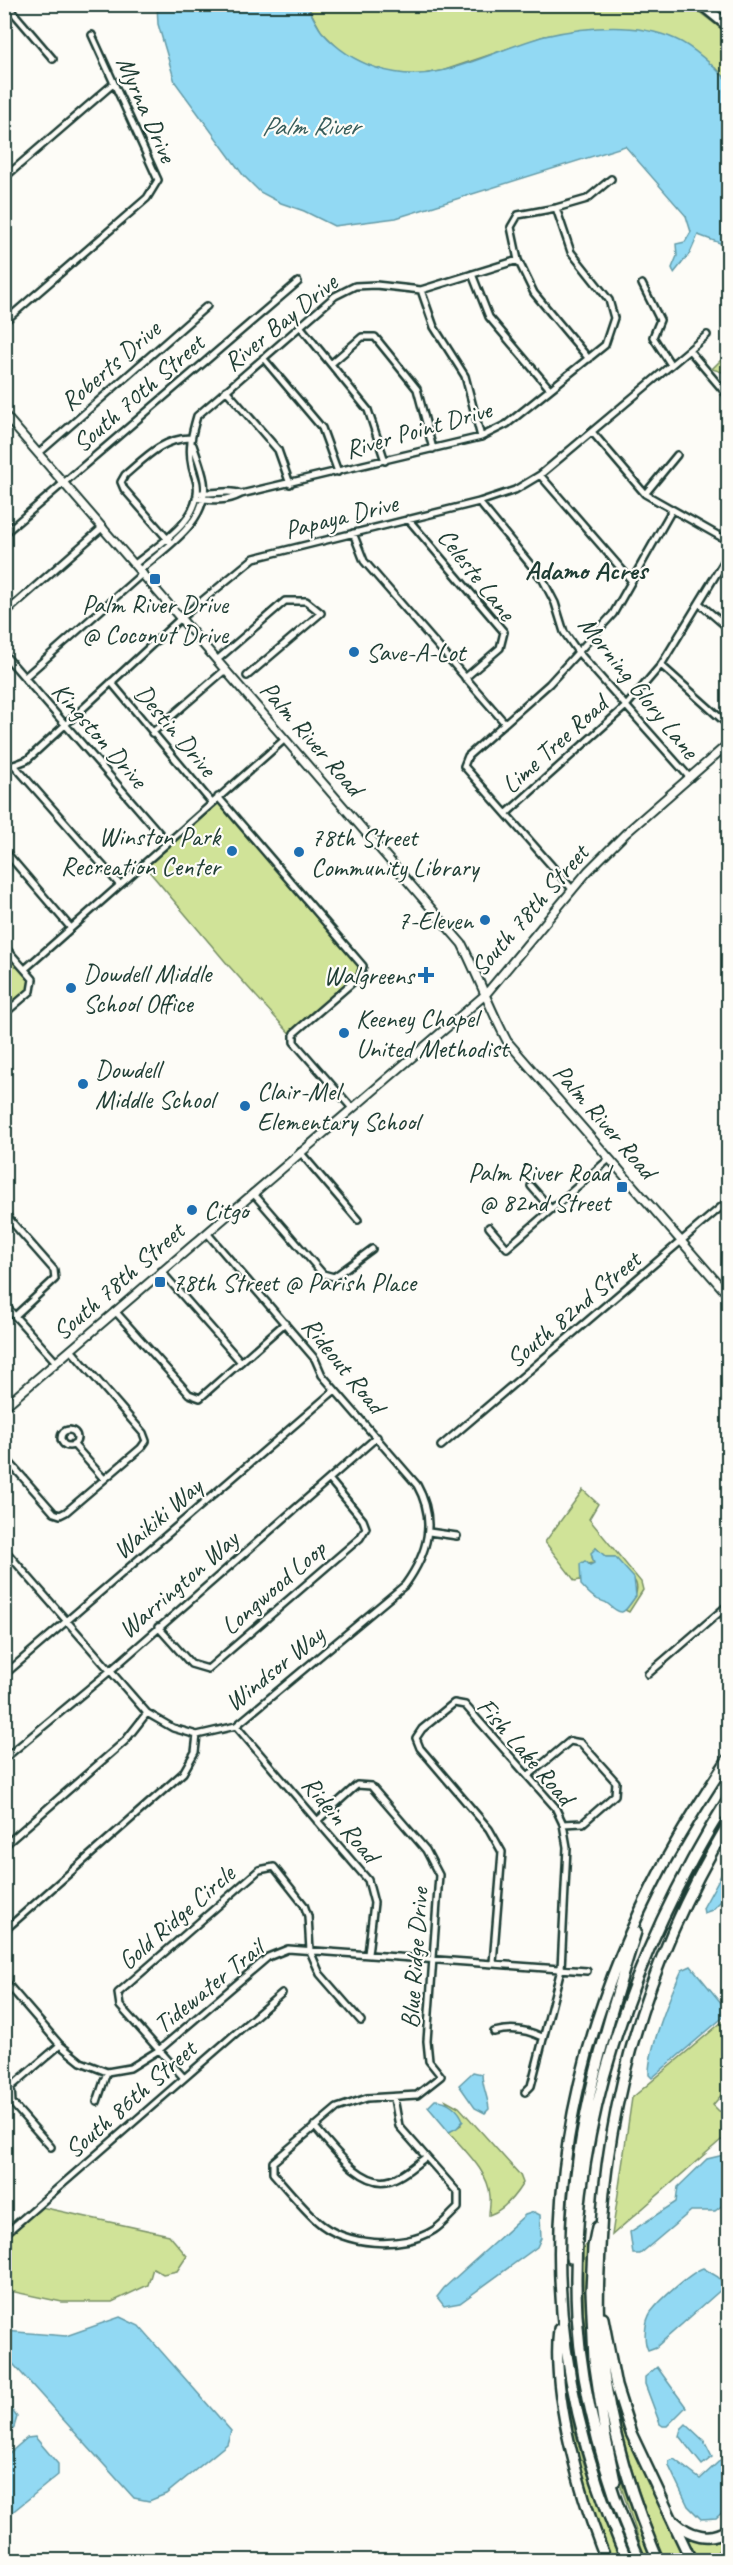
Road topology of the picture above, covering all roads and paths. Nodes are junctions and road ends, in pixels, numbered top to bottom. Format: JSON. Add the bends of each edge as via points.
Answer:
{"nodes":[{"id":1,"x":6,"y":4,"type":"edge"},
{"id":2,"x":701,"y":4,"type":"edge"},
{"id":3,"x":729,"y":26,"type":"edge"},
{"id":4,"x":92,"y":35,"type":"dead end"},
{"id":5,"x":53,"y":60,"type":"dead end"},
{"id":6,"x":113,"y":84,"type":"junction"},
{"id":7,"x":4,"y":178,"type":"edge"},
{"id":8,"x":611,"y":179,"type":"dead end"},
{"id":9,"x":556,"y":208,"type":"junction"},
{"id":10,"x":518,"y":260,"type":"junction"},
{"id":11,"x":472,"y":274,"type":"junction"},
{"id":12,"x":298,"y":282,"type":"dead end"},
{"id":13,"x":642,"y":284,"type":"dead end"},
{"id":14,"x":422,"y":290,"type":"junction"},
{"id":15,"x":207,"y":306,"type":"dead end"},
{"id":16,"x":4,"y":322,"type":"edge"},
{"id":17,"x":300,"y":326,"type":"junction"},
{"id":18,"x":707,"y":335,"type":"dead end"},
{"id":19,"x":689,"y":350,"type":"junction"},
{"id":20,"x":263,"y":358,"type":"junction"},
{"id":21,"x":588,"y":359,"type":"junction"},
{"id":22,"x":332,"y":363,"type":"junction"},
{"id":23,"x":671,"y":365,"type":"junction"},
{"id":24,"x":550,"y":389,"type":"junction"},
{"id":25,"x":226,"y":390,"type":"junction"},
{"id":26,"x":729,"y":396,"type":"edge"},
{"id":27,"x":6,"y":419,"type":"edge"},
{"id":28,"x":593,"y":433,"type":"junction"},
{"id":29,"x":481,"y":437,"type":"junction"},
{"id":30,"x":190,"y":438,"type":"junction"},
{"id":31,"x":433,"y":449,"type":"junction"},
{"id":32,"x":39,"y":453,"type":"junction"},
{"id":33,"x":677,"y":455,"type":"dead end"},
{"id":34,"x":385,"y":461,"type":"junction"},
{"id":35,"x":338,"y":472,"type":"junction"},
{"id":36,"x":540,"y":475,"type":"junction"},
{"id":37,"x":64,"y":482,"type":"junction"},
{"id":38,"x":290,"y":484,"type":"junction"},
{"id":39,"x":645,"y":494,"type":"junction"},
{"id":40,"x":200,"y":496,"type":"junction"},
{"id":41,"x":479,"y":502,"type":"junction"},
{"id":42,"x":672,"y":510,"type":"junction"},
{"id":43,"x":408,"y":519,"type":"junction"},
{"id":44,"x":103,"y":527,"type":"junction"},
{"id":45,"x":353,"y":533,"type":"junction"},
{"id":46,"x":4,"y":534,"type":"edge"},
{"id":47,"x":168,"y":541,"type":"junction"},
{"id":48,"x":729,"y":541,"type":"edge"},
{"id":49,"x":729,"y":555,"type":"edge"},
{"id":50,"x":139,"y":569,"type":"junction"},
{"id":51,"x":631,"y":580,"type":"junction"},
{"id":52,"x":700,"y":604,"type":"junction"},
{"id":53,"x":4,"y":614,"type":"edge"},
{"id":54,"x":181,"y":618,"type":"junction"},
{"id":55,"x":729,"y":627,"type":"edge"},
{"id":56,"x":579,"y":652,"type":"junction"},
{"id":57,"x":4,"y":654,"type":"edge"},
{"id":58,"x":217,"y":660,"type":"junction"},
{"id":59,"x":661,"y":665,"type":"junction"},
{"id":60,"x":225,"y":670,"type":"junction"},
{"id":61,"x":247,"y":676,"type":"dead end"},
{"id":62,"x":24,"y":677,"type":"junction"},
{"id":63,"x":465,"y":678,"type":"junction"},
{"id":64,"x":111,"y":682,"type":"junction"},
{"id":65,"x":626,"y":706,"type":"junction"},
{"id":66,"x":504,"y":722,"type":"junction"},
{"id":67,"x":729,"y":725,"type":"edge"},
{"id":68,"x":64,"y":726,"type":"junction"},
{"id":69,"x":152,"y":734,"type":"junction"},
{"id":70,"x":285,"y":739,"type":"junction"},
{"id":71,"x":729,"y":744,"type":"edge"},
{"id":72,"x":4,"y":765,"type":"edge"},
{"id":73,"x":14,"y":765,"type":"junction"},
{"id":74,"x":690,"y":778,"type":"junction"},
{"id":75,"x":218,"y":797,"type":"junction"},
{"id":76,"x":212,"y":803,"type":"junction"},
{"id":77,"x":506,"y":814,"type":"junction"},
{"id":78,"x":167,"y":842,"type":"junction"},
{"id":79,"x":4,"y":850,"type":"edge"},
{"id":80,"x":119,"y":884,"type":"junction"},
{"id":81,"x":572,"y":889,"type":"junction"},
{"id":82,"x":70,"y":927,"type":"junction"},
{"id":83,"x":4,"y":946,"type":"edge"},
{"id":84,"x":25,"y":969,"type":"junction"},
{"id":85,"x":486,"y":994,"type":"junction"},
{"id":86,"x":4,"y":1014,"type":"edge"},
{"id":87,"x":351,"y":1107,"type":"junction"},
{"id":88,"x":300,"y":1152,"type":"junction"},
{"id":89,"x":609,"y":1159,"type":"junction"},
{"id":90,"x":531,"y":1186,"type":"dead end"},
{"id":91,"x":253,"y":1193,"type":"junction"},
{"id":92,"x":729,"y":1201,"type":"edge"},
{"id":93,"x":551,"y":1209,"type":"junction"},
{"id":94,"x":4,"y":1213,"type":"edge"},
{"id":95,"x":358,"y":1220,"type":"dead end"},
{"id":96,"x":489,"y":1227,"type":"dead end"},
{"id":97,"x":207,"y":1233,"type":"junction"},
{"id":98,"x":682,"y":1242,"type":"junction"},
{"id":99,"x":372,"y":1249,"type":"dead end"},
{"id":100,"x":161,"y":1271,"type":"junction"},
{"id":101,"x":729,"y":1295,"type":"edge"},
{"id":102,"x":4,"y":1304,"type":"edge"},
{"id":103,"x":115,"y":1311,"type":"junction"},
{"id":104,"x":15,"y":1316,"type":"junction"},
{"id":105,"x":285,"y":1323,"type":"junction"},
{"id":106,"x":70,"y":1350,"type":"junction"},
{"id":107,"x":56,"y":1362,"type":"junction"},
{"id":108,"x":241,"y":1362,"type":"junction"},
{"id":109,"x":335,"y":1390,"type":"junction"},
{"id":110,"x":6,"y":1402,"type":"edge"},
{"id":111,"x":377,"y":1437,"type":"junction"},
{"id":112,"x":73,"y":1444,"type":"dead end"},
{"id":113,"x":441,"y":1446,"type":"dead end"},
{"id":114,"x":4,"y":1456,"type":"edge"},
{"id":115,"x":104,"y":1479,"type":"junction"},
{"id":116,"x":329,"y":1479,"type":"junction"},
{"id":117,"x":429,"y":1532,"type":"junction"},
{"id":118,"x":457,"y":1536,"type":"dead end"},
{"id":119,"x":4,"y":1549,"type":"edge"},
{"id":120,"x":729,"y":1605,"type":"edge"},
{"id":121,"x":67,"y":1622,"type":"junction"},
{"id":122,"x":158,"y":1627,"type":"junction"},
{"id":123,"x":110,"y":1671,"type":"junction"},
{"id":124,"x":648,"y":1674,"type":"dead end"},
{"id":125,"x":4,"y":1675,"type":"edge"},
{"id":126,"x":147,"y":1713,"type":"junction"},
{"id":127,"x":236,"y":1726,"type":"junction"},
{"id":128,"x":197,"y":1735,"type":"junction"},
{"id":129,"x":4,"y":1759,"type":"edge"},
{"id":130,"x":729,"y":1759,"type":"edge"},
{"id":131,"x":528,"y":1776,"type":"junction"},
{"id":132,"x":729,"y":1799,"type":"edge"},
{"id":133,"x":318,"y":1821,"type":"junction"},
{"id":134,"x":563,"y":1824,"type":"junction"},
{"id":135,"x":729,"y":1824,"type":"edge"},
{"id":136,"x":4,"y":1846,"type":"edge"},
{"id":137,"x":648,"y":1896,"type":"junction"},
{"id":138,"x":4,"y":1931,"type":"edge"},
{"id":139,"x":310,"y":1951,"type":"junction"},
{"id":140,"x":368,"y":1954,"type":"junction"},
{"id":141,"x":433,"y":1958,"type":"junction"},
{"id":142,"x":493,"y":1963,"type":"junction"},
{"id":143,"x":561,"y":1969,"type":"junction"},
{"id":144,"x":587,"y":1971,"type":"dead end"},
{"id":145,"x":4,"y":1980,"type":"edge"},
{"id":146,"x":282,"y":1993,"type":"dead end"},
{"id":147,"x":361,"y":2021,"type":"dead end"},
{"id":148,"x":494,"y":2032,"type":"dead end"},
{"id":149,"x":542,"y":2037,"type":"junction"},
{"id":150,"x":60,"y":2045,"type":"junction"},
{"id":151,"x":159,"y":2050,"type":"junction"},
{"id":152,"x":107,"y":2072,"type":"junction"},
{"id":153,"x":184,"y":2078,"type":"junction"},
{"id":154,"x":525,"y":2092,"type":"dead end"},
{"id":155,"x":394,"y":2098,"type":"junction"},
{"id":156,"x":97,"y":2102,"type":"dead end"},
{"id":157,"x":314,"y":2126,"type":"junction"},
{"id":158,"x":51,"y":2147,"type":"dead end"},
{"id":159,"x":426,"y":2157,"type":"junction"},
{"id":160,"x":575,"y":2233,"type":"junction"},
{"id":161,"x":4,"y":2235,"type":"edge"},
{"id":162,"x":597,"y":2237,"type":"junction"},
{"id":163,"x":599,"y":2295,"type":"junction"},
{"id":164,"x":561,"y":2314,"type":"junction"},
{"id":165,"x":618,"y":2504,"type":"junction"},
{"id":166,"x":671,"y":2518,"type":"junction"},
{"id":167,"x":729,"y":2529,"type":"edge"},
{"id":168,"x":729,"y":2550,"type":"edge"},
{"id":169,"x":606,"y":2560,"type":"edge"},
{"id":170,"x":627,"y":2560,"type":"edge"},
{"id":171,"x":640,"y":2560,"type":"edge"},
{"id":172,"x":658,"y":2560,"type":"edge"},
{"id":173,"x":691,"y":2560,"type":"edge"},
{"id":174,"x":720,"y":2560,"type":"edge"}],
"edges":[{"from":1,"to":5,"type":"street"},
{"from":2,"to":3,"type":"highway"},
{"from":4,"to":6,"type":"street","name":"Myrna Drive"},
{"from":6,"to":7,"type":"street"},
{"from":6,"to":16,"type":"street","name":"Myrna Drive","via":[[158,180],[147,198]]},
{"from":8,"to":9,"type":"street","via":[[587,199]]},
{"from":9,"to":10,"type":"street","via":[[518,215],[511,227]]},
{"from":9,"to":21,"type":"street","name":"River Point Drive","via":[[571,252],[609,300],[615,318],[605,345]]},
{"from":10,"to":11,"type":"street","name":"River Bay Drive"},
{"from":10,"to":21,"type":"street","via":[[534,293]]},
{"from":11,"to":14,"type":"street","name":"River Bay Drive"},
{"from":11,"to":24,"type":"street","via":[[489,317]]},
{"from":12,"to":37,"type":"street","name":"South 70th Street"},
{"from":13,"to":23,"type":"street","via":[[660,320],[653,337]]},
{"from":14,"to":17,"type":"street","name":"River Bay Drive","via":[[355,286],[335,296]]},
{"from":14,"to":29,"type":"street","via":[[434,327],[465,376]]},
{"from":15,"to":32,"type":"street","name":"Roberts Drive"},
{"from":17,"to":20,"type":"street","name":"River Bay Drive"},
{"from":17,"to":22,"type":"street"},
{"from":18,"to":19,"type":"street","name":"Papaya Drive"},
{"from":19,"to":23,"type":"street","name":"Papaya Drive"},
{"from":19,"to":26,"type":"street"},
{"from":20,"to":25,"type":"street","name":"River Bay Drive"},
{"from":20,"to":35,"type":"street","via":[[322,428]]},
{"from":21,"to":24,"type":"street","name":"River Point Drive"},
{"from":22,"to":31,"type":"street","via":[[362,337],[375,337],[417,389]]},
{"from":22,"to":34,"type":"street","via":[[368,411]]},
{"from":23,"to":28,"type":"street","name":"Papaya Drive"},
{"from":24,"to":29,"type":"street","name":"River Point Drive","via":[[507,424]]},
{"from":25,"to":30,"type":"street","name":"River Bay Drive","via":[[197,416]]},
{"from":25,"to":38,"type":"street","via":[[278,450]]},
{"from":27,"to":32,"type":"street","name":"Palm River Road"},
{"from":28,"to":36,"type":"street","name":"Papaya Drive"},
{"from":28,"to":39,"type":"street"},
{"from":29,"to":31,"type":"street","name":"River Point Drive"},
{"from":30,"to":40,"type":"street"},
{"from":30,"to":47,"type":"street","via":[[161,444],[121,482]]},
{"from":31,"to":34,"type":"street","name":"River Point Drive"},
{"from":32,"to":37,"type":"street","name":"Palm River Road"},
{"from":33,"to":39,"type":"street"},
{"from":34,"to":35,"type":"street","name":"River Point Drive"},
{"from":35,"to":38,"type":"street","name":"River Point Drive"},
{"from":36,"to":41,"type":"street","name":"Papaya Drive","via":[[515,490]]},
{"from":36,"to":51,"type":"street"},
{"from":37,"to":44,"type":"street","name":"Palm River Road"},
{"from":37,"to":46,"type":"street","name":"South 70th Street"},
{"from":38,"to":40,"type":"street","name":"River Point Drive","via":[[231,499]]},
{"from":39,"to":42,"type":"street"},
{"from":40,"to":47,"type":"street","via":[[184,524]]},
{"from":41,"to":43,"type":"street","name":"Papaya Drive"},
{"from":41,"to":56,"type":"street","name":"Morning Glory Lane","via":[[543,580],[564,632]]},
{"from":42,"to":48,"type":"street"},
{"from":42,"to":51,"type":"street"},
{"from":43,"to":45,"type":"street","name":"Papaya Drive"},
{"from":43,"to":63,"type":"street","name":"Celeste Lane","via":[[504,632],[500,648]]},
{"from":44,"to":50,"type":"street","name":"Palm River Road"},
{"from":44,"to":53,"type":"street"},
{"from":45,"to":54,"type":"street","name":"Papaya Drive","via":[[254,558]]},
{"from":45,"to":63,"type":"street","via":[[364,561]]},
{"from":47,"to":50,"type":"street"},
{"from":49,"to":52,"type":"street","name":"Lime Tree Road"},
{"from":50,"to":54,"type":"street","name":"Palm River Road"},
{"from":50,"to":62,"type":"street"},
{"from":51,"to":56,"type":"street","via":[[613,614]]},
{"from":52,"to":55,"type":"street"},
{"from":52,"to":59,"type":"street","name":"Lime Tree Road"},
{"from":54,"to":58,"type":"street","name":"Palm River Road"},
{"from":54,"to":64,"type":"street","name":"Papaya Drive"},
{"from":56,"to":65,"type":"street","name":"Morning Glory Lane"},
{"from":56,"to":66,"type":"street"},
{"from":57,"to":62,"type":"street","name":"Kingston Drive"},
{"from":58,"to":60,"type":"street","name":"Palm River Road"},
{"from":58,"to":61,"type":"street","via":[[285,601],[306,601],[321,613]]},
{"from":59,"to":65,"type":"street","name":"Lime Tree Road"},
{"from":59,"to":67,"type":"street"},
{"from":60,"to":69,"type":"street"},
{"from":60,"to":70,"type":"street","name":"Palm River Road"},
{"from":62,"to":68,"type":"street","name":"Kingston Drive"},
{"from":63,"to":66,"type":"street"},
{"from":64,"to":68,"type":"street","name":"Papaya Drive"},
{"from":64,"to":69,"type":"street","name":"Destin Drive"},
{"from":65,"to":74,"type":"street","name":"Morning Glory Lane"},
{"from":65,"to":77,"type":"street","name":"Lime Tree Road"},
{"from":66,"to":77,"type":"street","via":[[468,756],[464,766]]},
{"from":68,"to":73,"type":"street","name":"Papaya Drive","via":[[27,760]]},
{"from":68,"to":78,"type":"street","name":"Kingston Drive"},
{"from":69,"to":76,"type":"street","name":"Destin Drive"},
{"from":70,"to":75,"type":"street"},
{"from":70,"to":85,"type":"street","name":"Palm River Road","via":[[462,944]]},
{"from":71,"to":74,"type":"street","name":"South 78th Street"},
{"from":72,"to":73,"type":"street"},
{"from":73,"to":80,"type":"street"},
{"from":74,"to":81,"type":"street","name":"South 78th Street","via":[[626,833]]},
{"from":75,"to":76,"type":"street"},
{"from":75,"to":87,"type":"street","name":"Destin Drive","via":[[363,966],[360,976],[294,1033],[294,1042]]},
{"from":76,"to":78,"type":"street"},
{"from":77,"to":81,"type":"street"},
{"from":78,"to":80,"type":"street"},
{"from":79,"to":82,"type":"street"},
{"from":80,"to":82,"type":"street"},
{"from":81,"to":85,"type":"street","name":"South 78th Street"},
{"from":82,"to":84,"type":"street"},
{"from":83,"to":84,"type":"street"},
{"from":84,"to":86,"type":"street","via":[[33,979],[31,991]]},
{"from":85,"to":87,"type":"street","name":"South 78th Street"},
{"from":85,"to":89,"type":"street","name":"Palm River Road","via":[[507,1041]]},
{"from":87,"to":88,"type":"street","name":"South 78th Street"},
{"from":88,"to":91,"type":"street","name":"South 78th Street"},
{"from":88,"to":95,"type":"street"},
{"from":89,"to":93,"type":"street"},
{"from":89,"to":98,"type":"street","name":"Palm River Road"},
{"from":90,"to":93,"type":"street"},
{"from":91,"to":97,"type":"street","name":"South 78th Street"},
{"from":91,"to":99,"type":"street","via":[[323,1274],[334,1277]]},
{"from":92,"to":98,"type":"street","name":"South 82nd Street"},
{"from":93,"to":96,"type":"street","via":[[507,1248]]},
{"from":94,"to":104,"type":"street","via":[[54,1270],[55,1279]]},
{"from":97,"to":100,"type":"street","name":"South 78th Street"},
{"from":97,"to":105,"type":"street","name":"Rideout Road"},
{"from":98,"to":101,"type":"street","name":"Palm River Road"},
{"from":98,"to":113,"type":"street","name":"South 82nd Street"},
{"from":100,"to":103,"type":"street","name":"South 78th Street"},
{"from":100,"to":108,"type":"street"},
{"from":102,"to":104,"type":"street"},
{"from":103,"to":106,"type":"street","name":"South 78th Street"},
{"from":103,"to":108,"type":"street","via":[[189,1394],[200,1398]]},
{"from":104,"to":107,"type":"street"},
{"from":105,"to":108,"type":"street"},
{"from":105,"to":109,"type":"street","name":"Rideout Road"},
{"from":106,"to":107,"type":"street","name":"South 78th Street"},
{"from":106,"to":115,"type":"street","via":[[146,1441]]},
{"from":107,"to":110,"type":"street","name":"South 78th Street"},
{"from":109,"to":111,"type":"street","name":"Rideout Road"},
{"from":109,"to":121,"type":"street","name":"Waikiki Way"},
{"from":111,"to":116,"type":"street","name":"Warrington Way"},
{"from":111,"to":117,"type":"street","name":"Rideout Road","via":[[420,1490]]},
{"from":112,"to":115,"type":"street"},
{"from":114,"to":115,"type":"street","via":[[60,1515]]},
{"from":116,"to":122,"type":"street","name":"Warrington Way"},
{"from":116,"to":122,"type":"street","name":"Longwood Loop","via":[[363,1520],[366,1528],[360,1538],[208,1669],[191,1664]]},
{"from":117,"to":118,"type":"street"},
{"from":117,"to":127,"type":"street","name":"Windsor Way","via":[[423,1554],[405,1585]]},
{"from":119,"to":121,"type":"street"},
{"from":120,"to":124,"type":"street"},
{"from":121,"to":123,"type":"street"},
{"from":121,"to":125,"type":"street","name":"Waikiki Way"},
{"from":122,"to":123,"type":"street","name":"Warrington Way"},
{"from":123,"to":126,"type":"street"},
{"from":123,"to":129,"type":"street","name":"Warrington Way"},
{"from":126,"to":128,"type":"street","via":[[173,1728]]},
{"from":126,"to":136,"type":"street","via":[[125,1741]]},
{"from":127,"to":128,"type":"street","name":"Windsor Way"},
{"from":127,"to":133,"type":"street","name":"Ridein Road"},
{"from":128,"to":138,"type":"street","via":[[195,1752],[183,1773]]},
{"from":130,"to":137,"type":"highway","via":[[684,1828]]},
{"from":131,"to":134,"type":"street","name":"Fish Lake Road","via":[[555,1807]]},
{"from":131,"to":134,"type":"street","via":[[570,1741],[581,1743],[616,1782],[615,1795],[583,1823]]},
{"from":131,"to":142,"type":"street","name":"Fish Lake Road","via":[[465,1705],[454,1703],[416,1738],[420,1748],[489,1829],[502,1852]]},
{"from":132,"to":160,"type":"highway","via":[[669,1902],[628,2000],[595,2118]]},
{"from":133,"to":140,"type":"street","name":"Ridein Road","via":[[368,1880],[374,1903]]},
{"from":133,"to":141,"type":"street","name":"Blue Ridge Drive","via":[[357,1785],[371,1786],[426,1850],[439,1875]]},
{"from":134,"to":143,"type":"street","name":"Fish Lake Road","via":[[567,1847]]},
{"from":135,"to":162,"type":"highway","via":[[679,1915],[644,2004],[614,2116]]},
{"from":137,"to":160,"type":"highway","via":[[591,2084],[578,2161]]},
{"from":137,"to":164,"type":"highway","via":[[609,1986],[582,2073],[565,2158],[558,2244]]},
{"from":139,"to":140,"type":"street","name":"Tidewater Trail"},
{"from":139,"to":147,"type":"street","via":[[320,1974]]},
{"from":139,"to":151,"type":"street","name":"Tidewater Trail","via":[[288,1949],[268,1957]]},
{"from":139,"to":151,"type":"street","name":"Gold Ridge Circle","via":[[304,1905],[274,1868],[259,1870],[118,1993],[120,2006]]},
{"from":140,"to":141,"type":"street","name":"Tidewater Trail"},
{"from":141,"to":142,"type":"street","name":"Tidewater Trail"},
{"from":141,"to":155,"type":"street","name":"Blue Ridge Drive","via":[[427,2041],[429,2061],[441,2076],[417,2095]]},
{"from":142,"to":143,"type":"street","name":"Tidewater Trail"},
{"from":143,"to":144,"type":"street","name":"Tidewater Trail"},
{"from":143,"to":149,"type":"street","name":"Fish Lake Road"},
{"from":145,"to":150,"type":"street"},
{"from":146,"to":153,"type":"street","name":"South 86th Street"},
{"from":148,"to":149,"type":"street","via":[[507,2028]]},
{"from":149,"to":154,"type":"street","name":"Fish Lake Road","via":[[531,2086]]},
{"from":150,"to":152,"type":"street","via":[[81,2062]]},
{"from":150,"to":158,"type":"street","via":[[12,2087],[12,2103]]},
{"from":151,"to":152,"type":"street","name":"Tidewater Trail","via":[[130,2068]]},
{"from":151,"to":153,"type":"street","name":"Gold Ridge Circle"},
{"from":152,"to":156,"type":"street"},
{"from":153,"to":161,"type":"street","name":"South 86th Street"},
{"from":155,"to":157,"type":"street","via":[[367,2098],[337,2108]]},
{"from":155,"to":159,"type":"street","via":[[399,2126]]},
{"from":157,"to":159,"type":"street","via":[[346,2163],[364,2177],[388,2182]]},
{"from":157,"to":159,"type":"street","via":[[273,2162],[273,2173],[318,2222],[350,2238],[381,2244],[411,2240],[434,2230],[458,2208],[458,2193]]},
{"from":160,"to":165,"type":"highway","via":[[577,2315],[592,2414]]},
{"from":162,"to":163,"type":"highway"},
{"from":162,"to":165,"type":"highway","via":[[591,2304],[594,2360]]},
{"from":163,"to":166,"type":"highway","via":[[622,2405]]},
{"from":163,"to":172,"type":"highway","via":[[602,2360],[614,2426],[630,2486]]},
{"from":164,"to":169,"type":"highway","via":[[558,2350],[567,2427],[581,2488]]},
{"from":164,"to":170,"type":"highway","via":[[570,2380],[583,2433],[598,2486]]},
{"from":165,"to":171,"type":"highway"},
{"from":166,"to":167,"type":"highway","via":[[700,2536],[717,2535]]},
{"from":166,"to":173,"type":"highway"},
{"from":168,"to":174,"type":"main road"}]}
